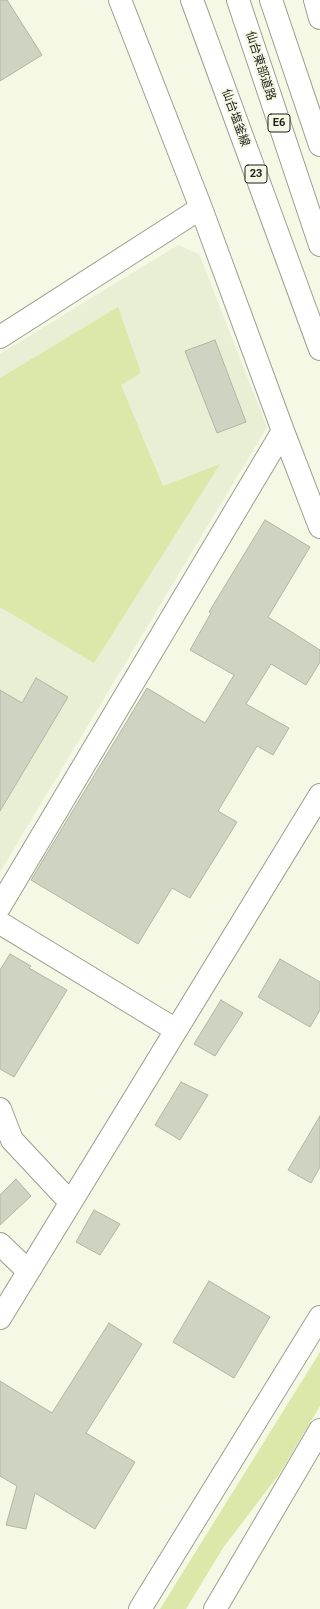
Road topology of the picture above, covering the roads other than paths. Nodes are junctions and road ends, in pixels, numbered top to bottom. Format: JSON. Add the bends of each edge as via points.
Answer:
{"nodes":[{"id":1,"x":120,"y":0,"type":"edge"},
{"id":2,"x":192,"y":0,"type":"edge"},
{"id":3,"x":238,"y":0,"type":"edge"},
{"id":4,"x":272,"y":0,"type":"edge"},
{"id":5,"x":315,"y":0,"type":"edge"},
{"id":6,"x":320,"y":18,"type":"edge"},
{"id":7,"x":320,"y":145,"type":"edge"},
{"id":8,"x":201,"y":208,"type":"junction"},
{"id":9,"x":320,"y":245,"type":"edge"},
{"id":10,"x":0,"y":337,"type":"edge"},
{"id":11,"x":320,"y":349,"type":"edge"},
{"id":12,"x":283,"y":431,"type":"junction"},
{"id":13,"x":320,"y":527,"type":"edge"},
{"id":14,"x":320,"y":795,"type":"edge"},
{"id":15,"x":0,"y":906,"type":"edge"},
{"id":16,"x":0,"y":923,"type":"edge"},
{"id":17,"x":176,"y":1030,"type":"junction"},
{"id":18,"x":0,"y":1109,"type":"edge"},
{"id":19,"x":70,"y":1202,"type":"junction"},
{"id":20,"x":0,"y":1244,"type":"edge"},
{"id":21,"x":28,"y":1271,"type":"junction"},
{"id":22,"x":320,"y":1317,"type":"edge"},
{"id":23,"x":0,"y":1318,"type":"edge"},
{"id":24,"x":320,"y":1430,"type":"edge"},
{"id":25,"x":313,"y":1458,"type":"edge"},
{"id":26,"x":140,"y":1609,"type":"edge"},
{"id":27,"x":215,"y":1609,"type":"edge"}],
"edges":[{"from":1,"to":8,"type":"main road"},
{"from":2,"to":11,"type":"main road","name":"仙台塩釜線","number":"23"},
{"from":3,"to":9,"type":"main road","name":"仙台東部道路","number":"E6"},
{"from":4,"to":7,"type":"main road"},
{"from":5,"to":6,"type":"main road"},
{"from":8,"to":10,"type":"main road"},
{"from":8,"to":12,"type":"main road"},
{"from":12,"to":13,"type":"main road"},
{"from":12,"to":15,"type":"main road"},
{"from":14,"to":17,"type":"main road"},
{"from":16,"to":17,"type":"main road"},
{"from":17,"to":19,"type":"main road"},
{"from":18,"to":19,"type":"main road","via":[[12,1140]]},
{"from":19,"to":21,"type":"main road"},
{"from":20,"to":21,"type":"main road"},
{"from":21,"to":23,"type":"main road"},
{"from":22,"to":26,"type":"main road"},
{"from":24,"to":25,"type":"main road"},
{"from":25,"to":27,"type":"main road"}]}
